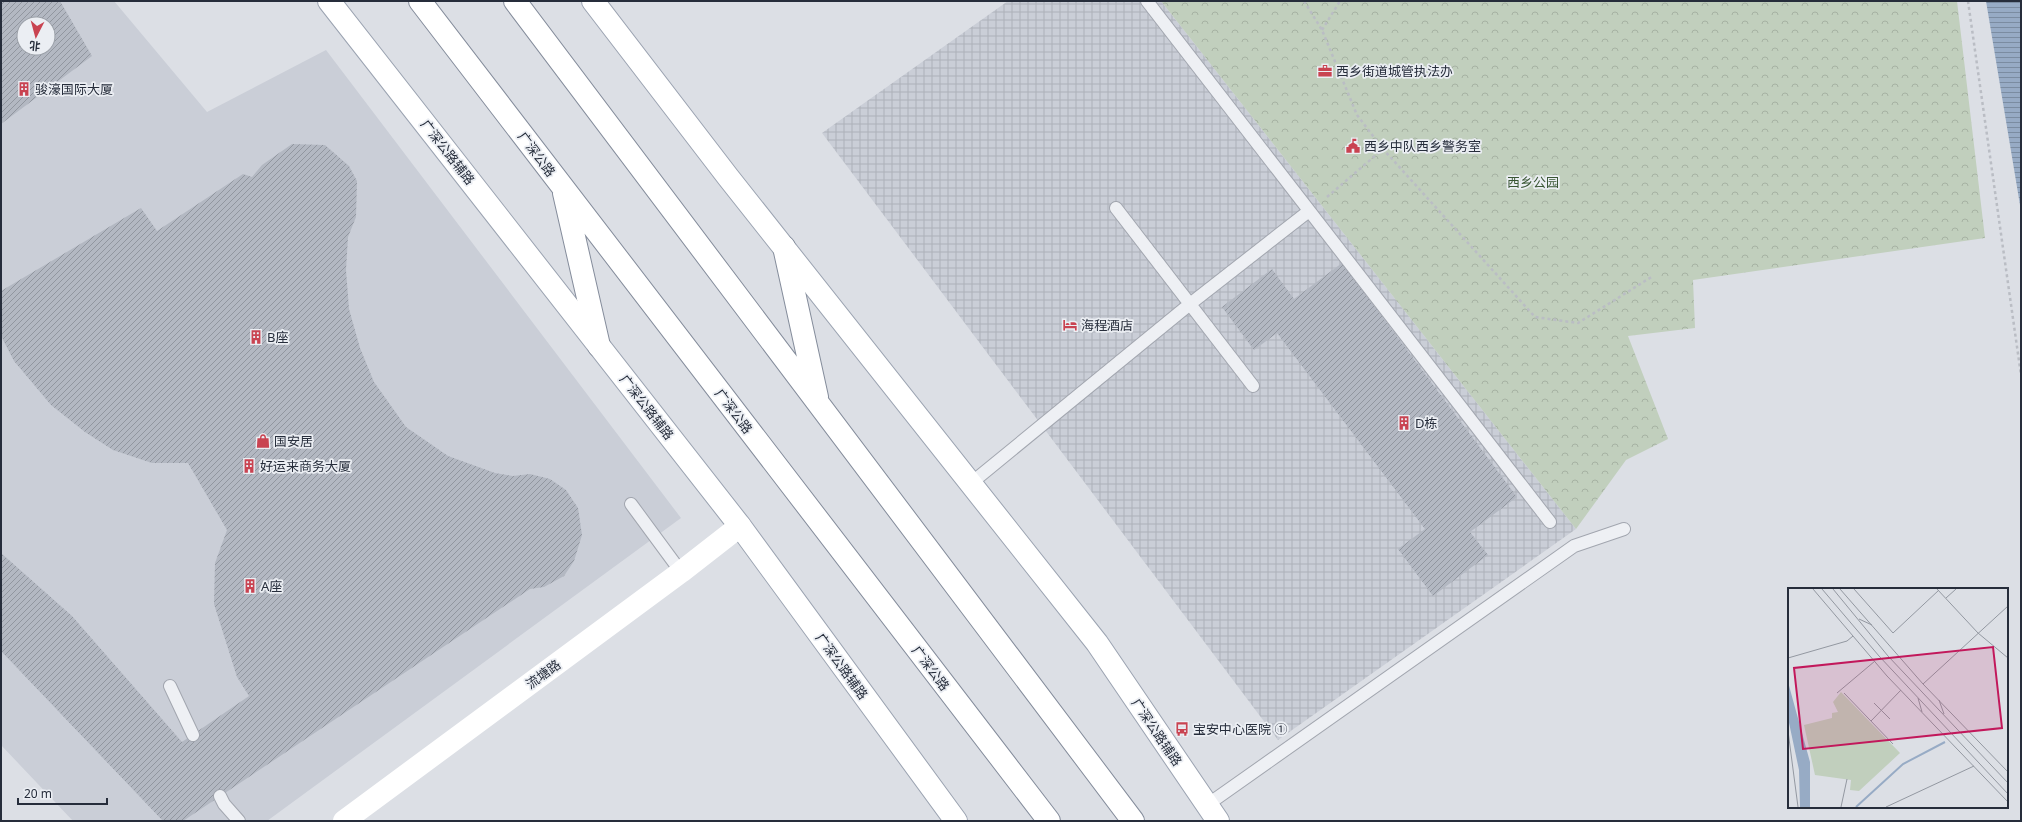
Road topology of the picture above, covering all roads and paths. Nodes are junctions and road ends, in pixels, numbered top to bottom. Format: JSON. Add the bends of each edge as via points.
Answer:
{"nodes":[{"id":1,"x":329,"y":1,"type":"edge"},
{"id":2,"x":420,"y":1,"type":"edge"},
{"id":3,"x":515,"y":1,"type":"edge"},
{"id":4,"x":593,"y":1,"type":"edge"},
{"id":5,"x":1147,"y":1,"type":"edge"},
{"id":6,"x":1304,"y":1,"type":"edge"},
{"id":7,"x":1340,"y":1,"type":"edge"},
{"id":8,"x":1968,"y":1,"type":"edge"},
{"id":9,"x":1322,"y":30,"type":"junction"},
{"id":10,"x":1383,"y":149,"type":"junction"},
{"id":11,"x":562,"y":186,"type":"junction"},
{"id":12,"x":1116,"y":208,"type":"dead end"},
{"id":13,"x":1308,"y":211,"type":"junction"},
{"id":14,"x":784,"y":247,"type":"junction"},
{"id":15,"x":1653,"y":276,"type":"dead end"},
{"id":16,"x":1190,"y":304,"type":"junction"},
{"id":17,"x":599,"y":346,"type":"junction"},
{"id":18,"x":2021,"y":375,"type":"edge"},
{"id":19,"x":1253,"y":386,"type":"dead end"},
{"id":20,"x":818,"y":404,"type":"junction"},
{"id":21,"x":970,"y":484,"type":"junction"},
{"id":22,"x":631,"y":504,"type":"dead end"},
{"id":23,"x":1550,"y":522,"type":"dead end"},
{"id":24,"x":740,"y":526,"type":"junction"},
{"id":25,"x":1624,"y":529,"type":"dead end"},
{"id":26,"x":681,"y":572,"type":"junction"},
{"id":27,"x":170,"y":686,"type":"dead end"},
{"id":28,"x":193,"y":735,"type":"dead end"},
{"id":29,"x":220,"y":796,"type":"dead end"},
{"id":30,"x":1213,"y":813,"type":"edge"},
{"id":31,"x":239,"y":821,"type":"edge"},
{"id":32,"x":344,"y":821,"type":"edge"},
{"id":33,"x":956,"y":821,"type":"edge"},
{"id":34,"x":1049,"y":821,"type":"edge"},
{"id":35,"x":1133,"y":821,"type":"edge"}],
"edges":[{"from":1,"to":17,"type":"main road","name":"广深公路辅路"},
{"from":2,"to":11,"type":"main road","name":"广深公路"},
{"from":3,"to":20,"type":"main road"},
{"from":4,"to":14,"type":"main road","name":"广深公路辅路"},
{"from":5,"to":13,"type":"lane"},
{"from":6,"to":9,"type":"path"},
{"from":7,"to":9,"type":"path"},
{"from":8,"to":18,"type":"path"},
{"from":9,"to":10,"type":"path","via":[[1357,115]]},
{"from":10,"to":13,"type":"path"},
{"from":10,"to":15,"type":"path","via":[[1535,317],[1578,323]]},
{"from":11,"to":17,"type":"main road"},
{"from":11,"to":34,"type":"main road","name":"广深公路"},
{"from":12,"to":16,"type":"lane"},
{"from":13,"to":16,"type":"lane"},
{"from":13,"to":23,"type":"lane"},
{"from":14,"to":20,"type":"main road"},
{"from":14,"to":21,"type":"main road","name":"广深公路辅路"},
{"from":16,"to":19,"type":"lane"},
{"from":16,"to":21,"type":"lane"},
{"from":17,"to":24,"type":"main road","name":"广深公路辅路"},
{"from":20,"to":35,"type":"main road"},
{"from":21,"to":30,"type":"main road","name":"广深公路辅路","via":[[1097,643]]},
{"from":22,"to":26,"type":"lane"},
{"from":24,"to":26,"type":"main road","name":"流塘路"},
{"from":24,"to":33,"type":"main road","name":"广深公路辅路"},
{"from":25,"to":30,"type":"lane","via":[[1574,546]]},
{"from":26,"to":32,"type":"main road","name":"流塘路"},
{"from":27,"to":28,"type":"lane"},
{"from":29,"to":31,"type":"lane"}]}
